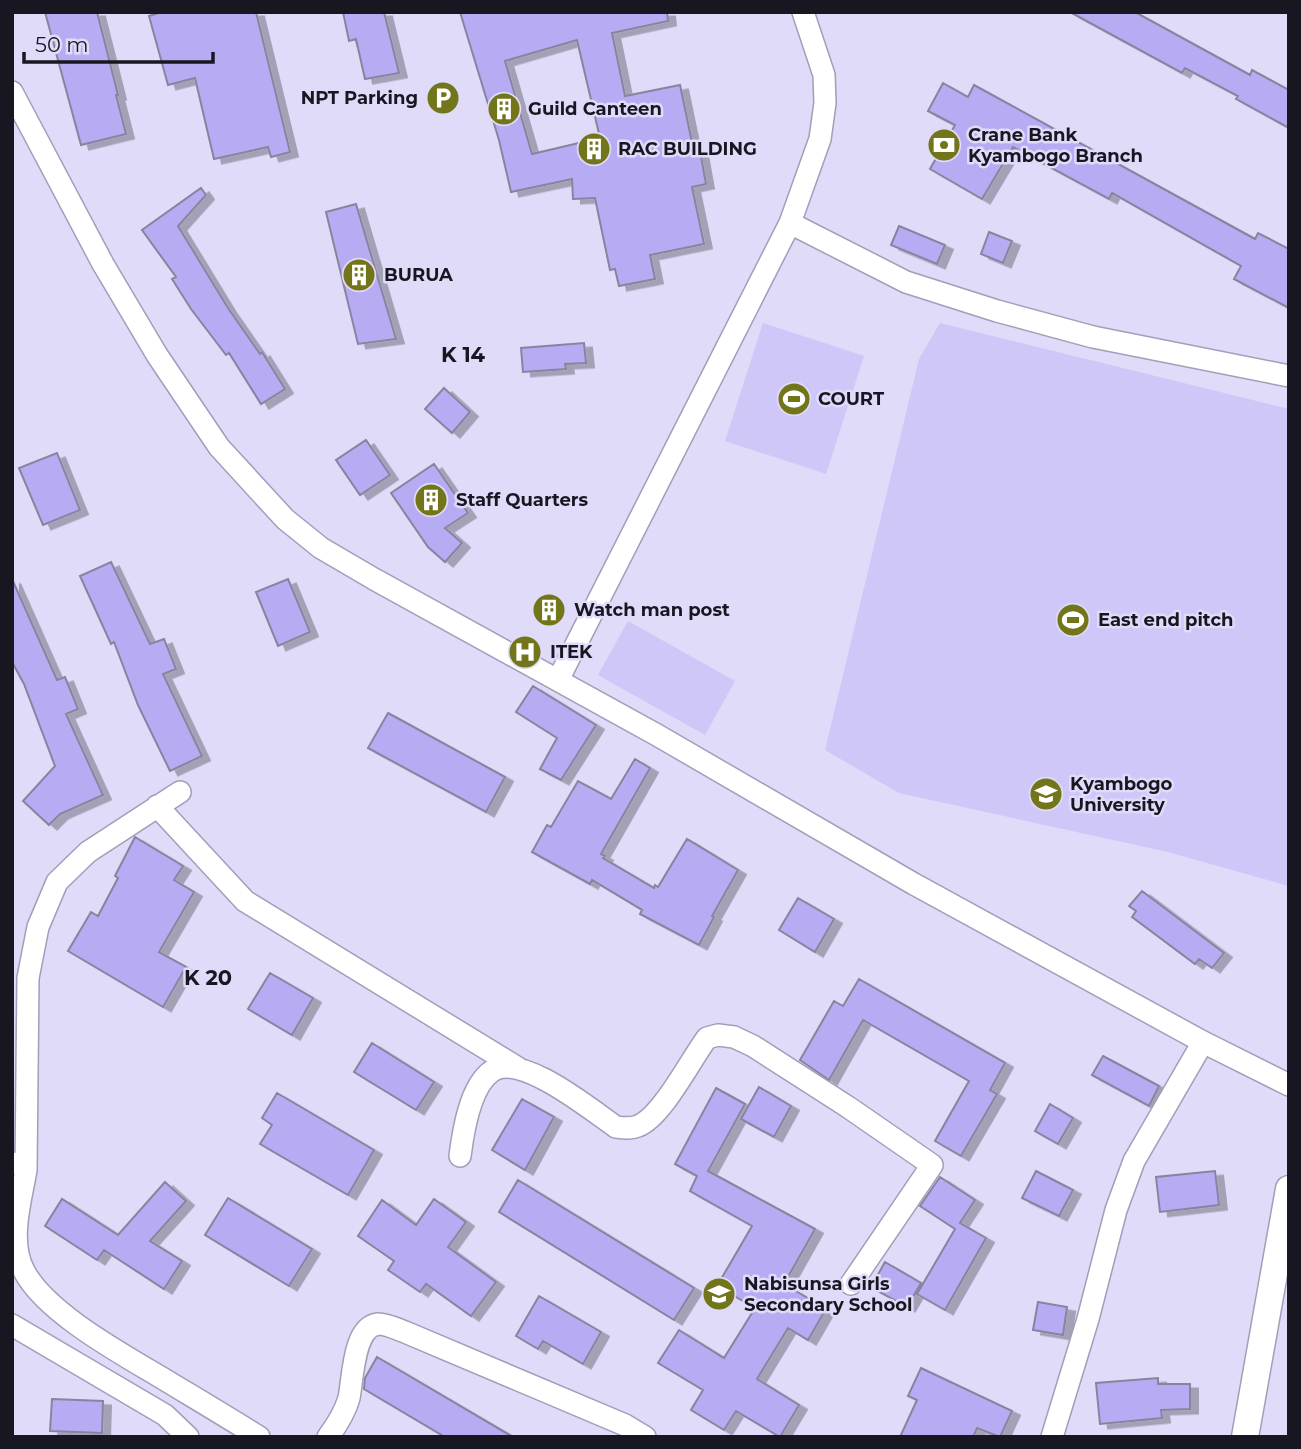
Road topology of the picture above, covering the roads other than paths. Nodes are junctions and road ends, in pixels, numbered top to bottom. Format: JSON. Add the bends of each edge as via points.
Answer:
{"nodes":[{"id":1,"x":803,"y":12,"type":"edge"},
{"id":2,"x":12,"y":92,"type":"edge"},
{"id":3,"x":790,"y":223,"type":"junction"},
{"id":4,"x":1289,"y":376,"type":"edge"},
{"id":5,"x":558,"y":680,"type":"junction"},
{"id":6,"x":180,"y":792,"type":"dead end"},
{"id":7,"x":157,"y":806,"type":"junction"},
{"id":8,"x":1203,"y":1042,"type":"junction"},
{"id":9,"x":519,"y":1068,"type":"junction"},
{"id":10,"x":1289,"y":1085,"type":"edge"},
{"id":11,"x":460,"y":1156,"type":"dead end"},
{"id":12,"x":19,"y":1165,"type":"edge"},
{"id":13,"x":1289,"y":1189,"type":"edge"},
{"id":14,"x":851,"y":1284,"type":"dead end"},
{"id":15,"x":12,"y":1325,"type":"edge"},
{"id":16,"x":188,"y":1437,"type":"edge"},
{"id":17,"x":259,"y":1437,"type":"edge"},
{"id":18,"x":328,"y":1437,"type":"edge"},
{"id":19,"x":645,"y":1437,"type":"edge"},
{"id":20,"x":1052,"y":1437,"type":"edge"},
{"id":21,"x":1245,"y":1437,"type":"edge"}],
"edges":[{"from":1,"to":3,"type":"street","via":[[824,75],[825,103],[820,138]]},
{"from":2,"to":5,"type":"street","via":[[157,355],[219,447],[285,519],[321,548]]},
{"from":3,"to":4,"type":"street","via":[[906,282],[998,311],[1093,337]]},
{"from":3,"to":5,"type":"street"},
{"from":5,"to":8,"type":"street","via":[[914,884]]},
{"from":6,"to":7,"type":"street"},
{"from":7,"to":9,"type":"street","via":[[245,901]]},
{"from":7,"to":12,"type":"street","via":[[88,852],[57,882],[38,928],[28,978]]},
{"from":8,"to":10,"type":"street"},
{"from":8,"to":20,"type":"street","via":[[1134,1161]]},
{"from":9,"to":11,"type":"street","via":[[494,1070],[483,1080],[468,1114]]},
{"from":9,"to":14,"type":"street","via":[[538,1075],[616,1127],[630,1128],[655,1115],[707,1038],[734,1037],[753,1045],[932,1165]]},
{"from":12,"to":17,"type":"street","via":[[17,1247],[24,1270],[45,1297],[91,1336]]},
{"from":13,"to":21,"type":"street"},
{"from":15,"to":16,"type":"street","via":[[165,1415]]},
{"from":18,"to":19,"type":"street","via":[[348,1399],[355,1352],[371,1327],[379,1324]]}]}
